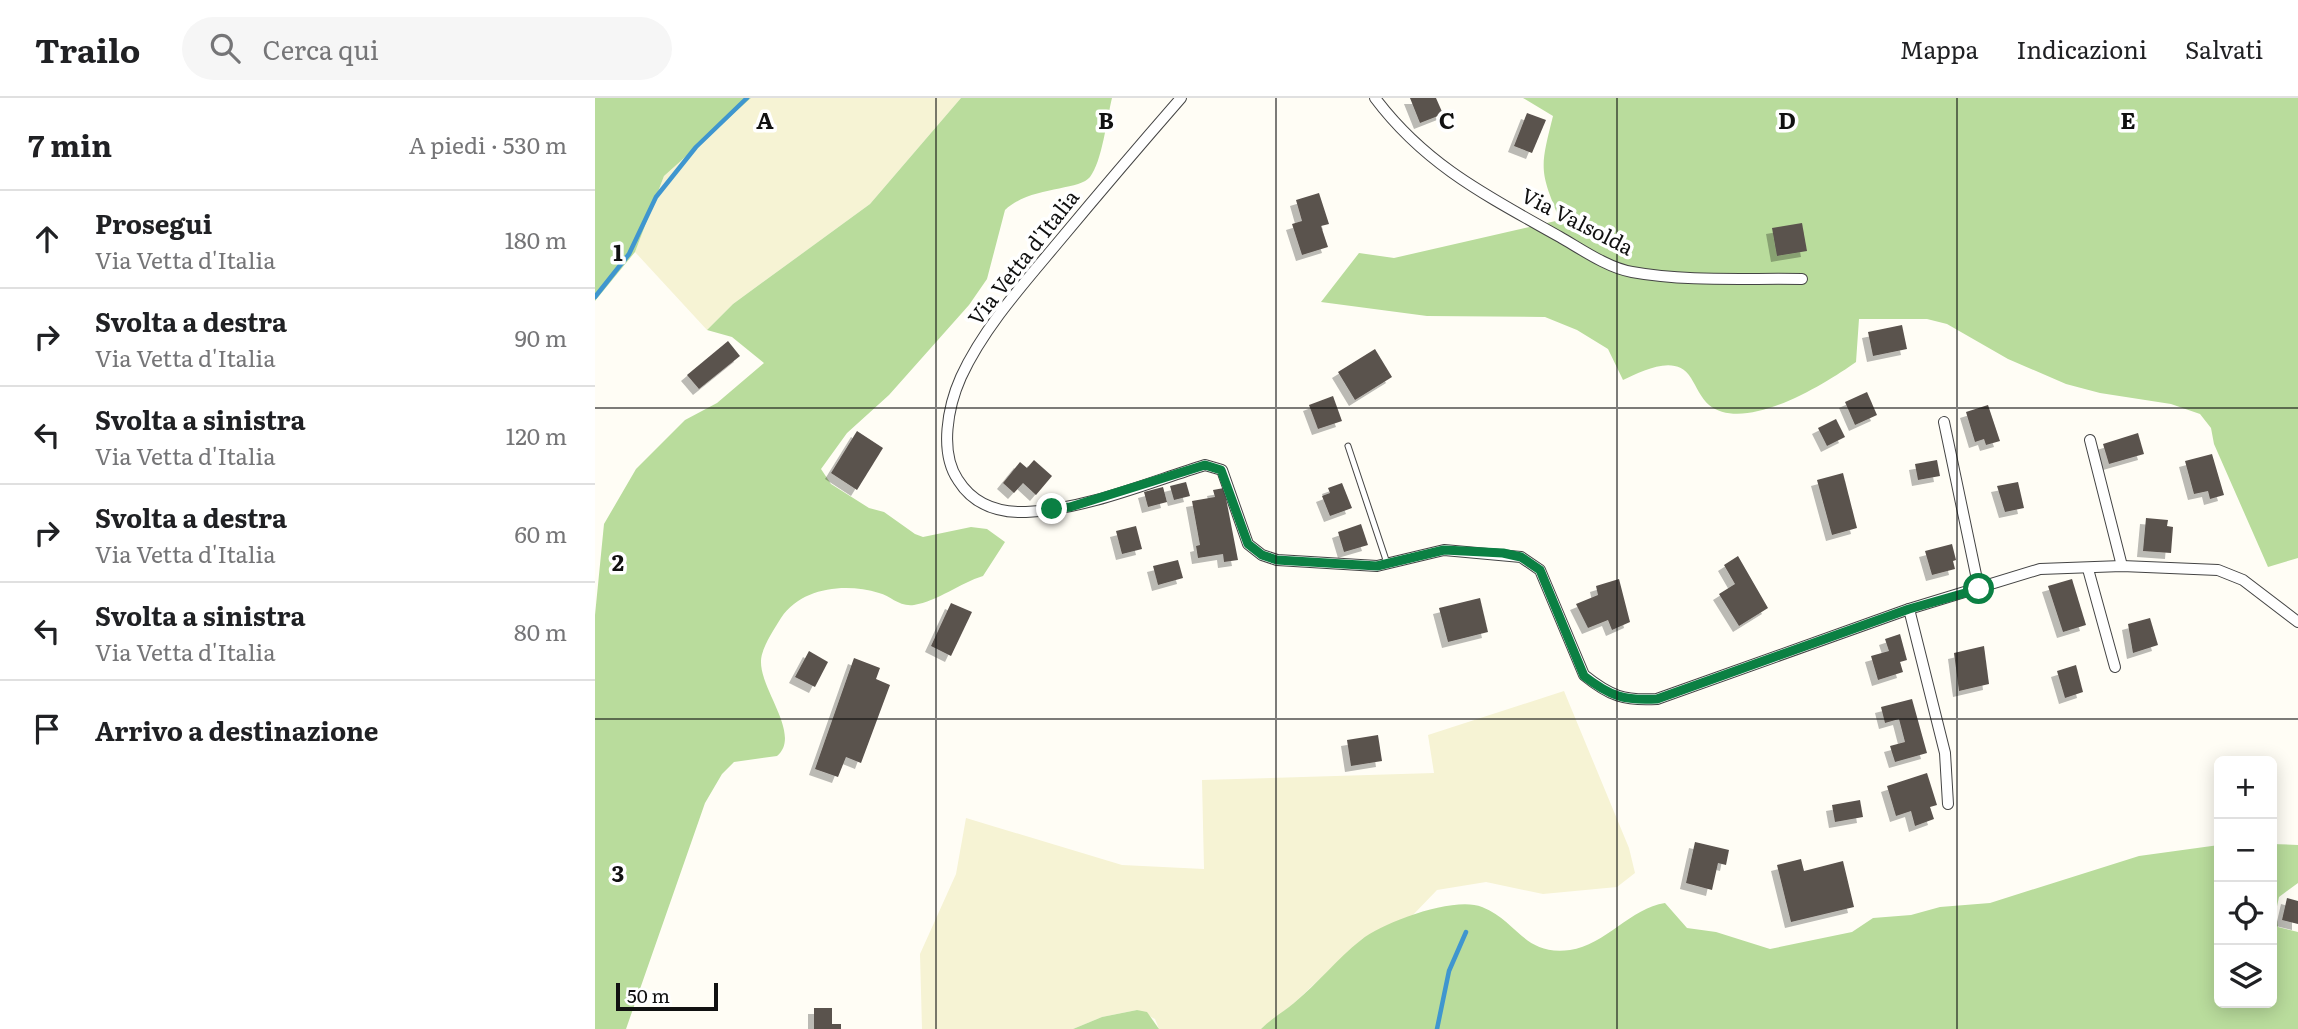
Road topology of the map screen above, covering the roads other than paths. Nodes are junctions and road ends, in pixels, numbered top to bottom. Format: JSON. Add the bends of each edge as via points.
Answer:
{"nodes":[{"id":1,"x":1181,"y":98,"type":"edge"},
{"id":2,"x":1375,"y":98,"type":"edge"},
{"id":3,"x":1802,"y":279,"type":"dead end"},
{"id":4,"x":1944,"y":422,"type":"dead end"},
{"id":5,"x":2090,"y":440,"type":"dead end"},
{"id":6,"x":1348,"y":446,"type":"dead end"},
{"id":7,"x":1387,"y":564,"type":"junction"},
{"id":8,"x":2122,"y":566,"type":"junction"},
{"id":9,"x":2088,"y":569,"type":"junction"},
{"id":10,"x":1979,"y":589,"type":"junction"},
{"id":11,"x":1909,"y":609,"type":"junction"},
{"id":12,"x":2298,"y":622,"type":"edge"},
{"id":13,"x":2115,"y":667,"type":"dead end"},
{"id":14,"x":1948,"y":804,"type":"dead end"}],
"edges":[{"from":1,"to":7,"type":"street","name":"Via Vetta d'Italia","via":[[1024,282],[961,377],[948,430],[955,475],[978,503],[1024,512],[1070,507],[1205,465],[1221,470],[1248,544],[1262,555],[1277,560]]},
{"from":2,"to":3,"type":"street","name":"Via Valsolda","via":[[1392,121],[1456,178],[1630,272]]},
{"from":4,"to":10,"type":"street"},
{"from":5,"to":8,"type":"street"},
{"from":6,"to":7,"type":"lane"},
{"from":7,"to":11,"type":"street","name":"Via Vetta d'Italia","via":[[1444,550],[1521,557],[1540,570],[1584,676],[1629,701],[1657,699]]},
{"from":8,"to":9,"type":"street","name":"Via Vetta d'Italia"},
{"from":8,"to":12,"type":"street","name":"Via Vetta d'Italia","via":[[2218,570],[2243,580]]},
{"from":9,"to":10,"type":"street","name":"Via Vetta d'Italia","via":[[2040,569]]},
{"from":9,"to":13,"type":"street"},
{"from":10,"to":11,"type":"street","name":"Via Vetta d'Italia"},
{"from":11,"to":14,"type":"street","via":[[1945,754]]}]}
